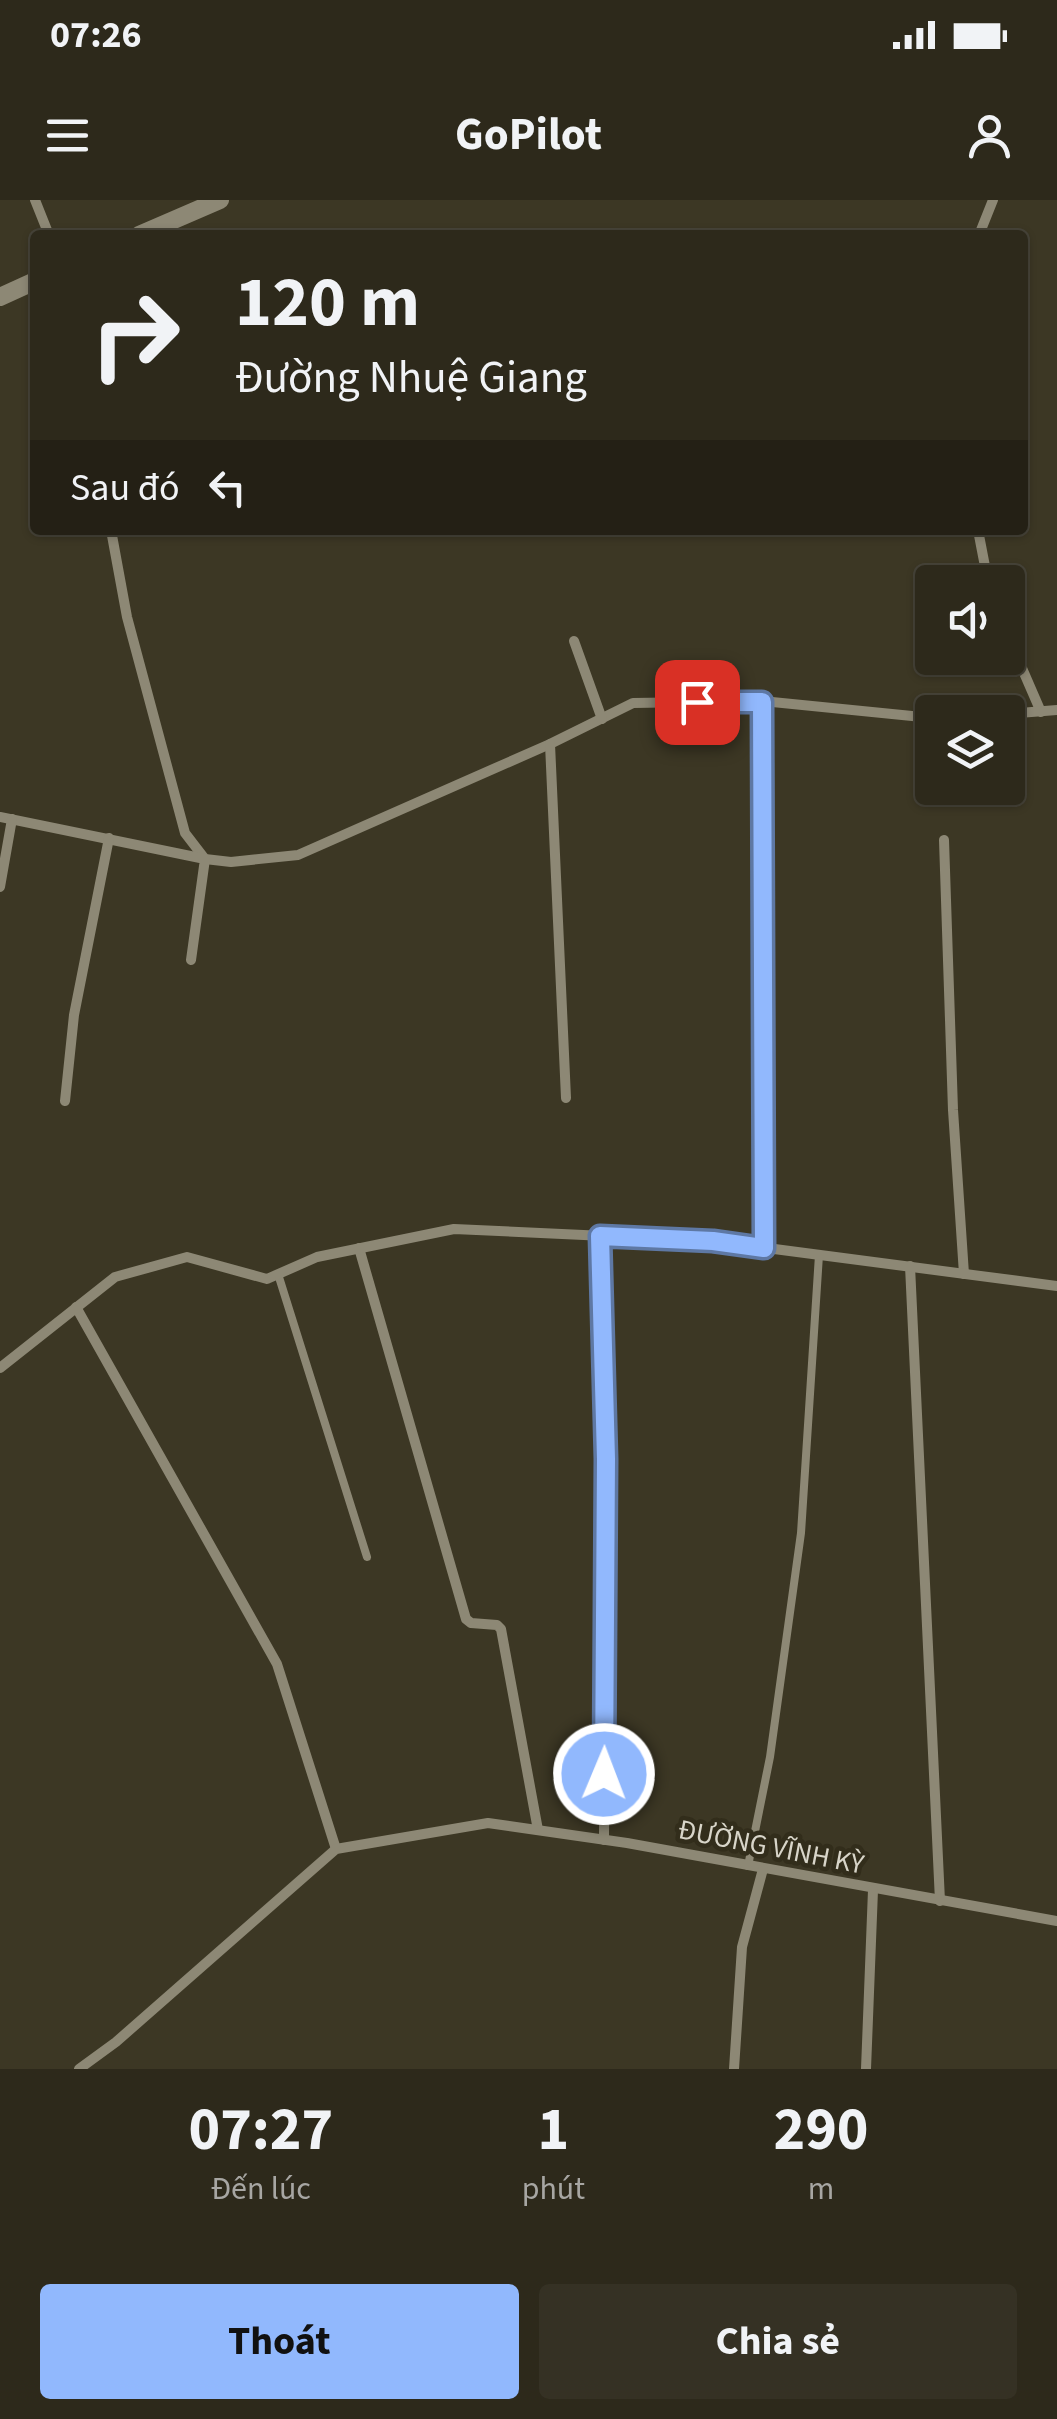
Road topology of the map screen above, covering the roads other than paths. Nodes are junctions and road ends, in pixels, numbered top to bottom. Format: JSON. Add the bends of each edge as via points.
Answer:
{"nodes":[{"id":1,"x":35,"y":200,"type":"edge"},
{"id":2,"x":220,"y":200,"type":"edge"},
{"id":3,"x":993,"y":200,"type":"edge"},
{"id":4,"x":47,"y":230,"type":"edge"},
{"id":5,"x":151,"y":230,"type":"edge"},
{"id":6,"x":981,"y":230,"type":"edge"},
{"id":7,"x":30,"y":283,"type":"edge"},
{"id":8,"x":0,"y":297,"type":"edge"},
{"id":9,"x":112,"y":535,"type":"edge"},
{"id":10,"x":979,"y":535,"type":"edge"},
{"id":11,"x":985,"y":565,"type":"edge"},
{"id":12,"x":574,"y":641,"type":"dead end"},
{"id":13,"x":1025,"y":674,"type":"edge"},
{"id":14,"x":762,"y":702,"type":"junction"},
{"id":15,"x":1057,"y":710,"type":"edge"},
{"id":16,"x":1042,"y":712,"type":"junction"},
{"id":17,"x":1025,"y":713,"type":"edge"},
{"id":18,"x":915,"y":716,"type":"edge"},
{"id":19,"x":602,"y":719,"type":"junction"},
{"id":20,"x":550,"y":744,"type":"junction"},
{"id":21,"x":6,"y":818,"type":"edge"},
{"id":22,"x":109,"y":838,"type":"junction"},
{"id":23,"x":944,"y":840,"type":"dead end"},
{"id":24,"x":206,"y":860,"type":"junction"},
{"id":25,"x":0,"y":886,"type":"edge"},
{"id":26,"x":190,"y":960,"type":"dead end"},
{"id":27,"x":566,"y":1098,"type":"dead end"},
{"id":28,"x":65,"y":1101,"type":"dead end"},
{"id":29,"x":600,"y":1236,"type":"junction"},
{"id":30,"x":359,"y":1248,"type":"junction"},
{"id":31,"x":764,"y":1248,"type":"junction"},
{"id":32,"x":819,"y":1255,"type":"junction"},
{"id":33,"x":910,"y":1266,"type":"junction"},
{"id":34,"x":278,"y":1274,"type":"junction"},
{"id":35,"x":964,"y":1274,"type":"junction"},
{"id":36,"x":1057,"y":1286,"type":"edge"},
{"id":37,"x":76,"y":1307,"type":"junction"},
{"id":38,"x":0,"y":1368,"type":"edge"},
{"id":39,"x":367,"y":1557,"type":"dead end"},
{"id":40,"x":538,"y":1830,"type":"junction"},
{"id":41,"x":604,"y":1840,"type":"junction"},
{"id":42,"x":336,"y":1848,"type":"junction"},
{"id":43,"x":748,"y":1866,"type":"junction"},
{"id":44,"x":763,"y":1869,"type":"junction"},
{"id":45,"x":874,"y":1890,"type":"junction"},
{"id":46,"x":940,"y":1901,"type":"junction"},
{"id":47,"x":1057,"y":1921,"type":"edge"},
{"id":48,"x":79,"y":2069,"type":"edge"},
{"id":49,"x":734,"y":2069,"type":"edge"},
{"id":50,"x":866,"y":2069,"type":"edge"}],
"edges":[{"from":1,"to":4,"type":"street"},
{"from":2,"to":5,"type":"street"},
{"from":3,"to":6,"type":"street"},
{"from":7,"to":8,"type":"street"},
{"from":9,"to":24,"type":"street","via":[[185,833]]},
{"from":10,"to":11,"type":"street"},
{"from":12,"to":19,"type":"street"},
{"from":13,"to":16,"type":"street"},
{"from":14,"to":18,"type":"street"},
{"from":14,"to":19,"type":"street","via":[[632,703]]},
{"from":14,"to":31,"type":"street"},
{"from":15,"to":16,"type":"street"},
{"from":16,"to":17,"type":"street"},
{"from":19,"to":20,"type":"street"},
{"from":20,"to":24,"type":"street","via":[[298,855]]},
{"from":20,"to":27,"type":"street"},
{"from":21,"to":22,"type":"street"},
{"from":21,"to":25,"type":"street"},
{"from":22,"to":24,"type":"street"},
{"from":22,"to":28,"type":"street","via":[[74,1015]]},
{"from":23,"to":35,"type":"street"},
{"from":24,"to":26,"type":"street"},
{"from":29,"to":30,"type":"street","via":[[454,1229]]},
{"from":29,"to":31,"type":"street"},
{"from":29,"to":41,"type":"street"},
{"from":30,"to":34,"type":"street"},
{"from":30,"to":40,"type":"street","via":[[466,1619],[501,1628]]},
{"from":31,"to":32,"type":"street"},
{"from":32,"to":33,"type":"street"},
{"from":32,"to":43,"type":"lane","via":[[801,1533]]},
{"from":33,"to":35,"type":"street"},
{"from":33,"to":46,"type":"street"},
{"from":34,"to":37,"type":"street","via":[[267,1279],[187,1256],[115,1277]]},
{"from":34,"to":39,"type":"lane"},
{"from":35,"to":36,"type":"street"},
{"from":37,"to":38,"type":"street"},
{"from":37,"to":42,"type":"street","via":[[277,1664]]},
{"from":40,"to":41,"type":"street","name":"ĐƯỜNG VĨNH KỲ"},
{"from":40,"to":42,"type":"street","name":"ĐƯỜNG VĨNH KỲ","via":[[488,1823]]},
{"from":41,"to":43,"type":"street","name":"ĐƯỜNG VĨNH KỲ"},
{"from":42,"to":48,"type":"street"},
{"from":43,"to":44,"type":"street","name":"ĐƯỜNG VĨNH KỲ"},
{"from":44,"to":45,"type":"street","name":"ĐƯỜNG VĨNH KỲ"},
{"from":44,"to":49,"type":"street","via":[[742,1947]]},
{"from":45,"to":46,"type":"street","name":"ĐƯỜNG VĨNH KỲ"},
{"from":45,"to":50,"type":"street"},
{"from":46,"to":47,"type":"street","name":"ĐƯỜNG VĨNH KỲ"}]}
